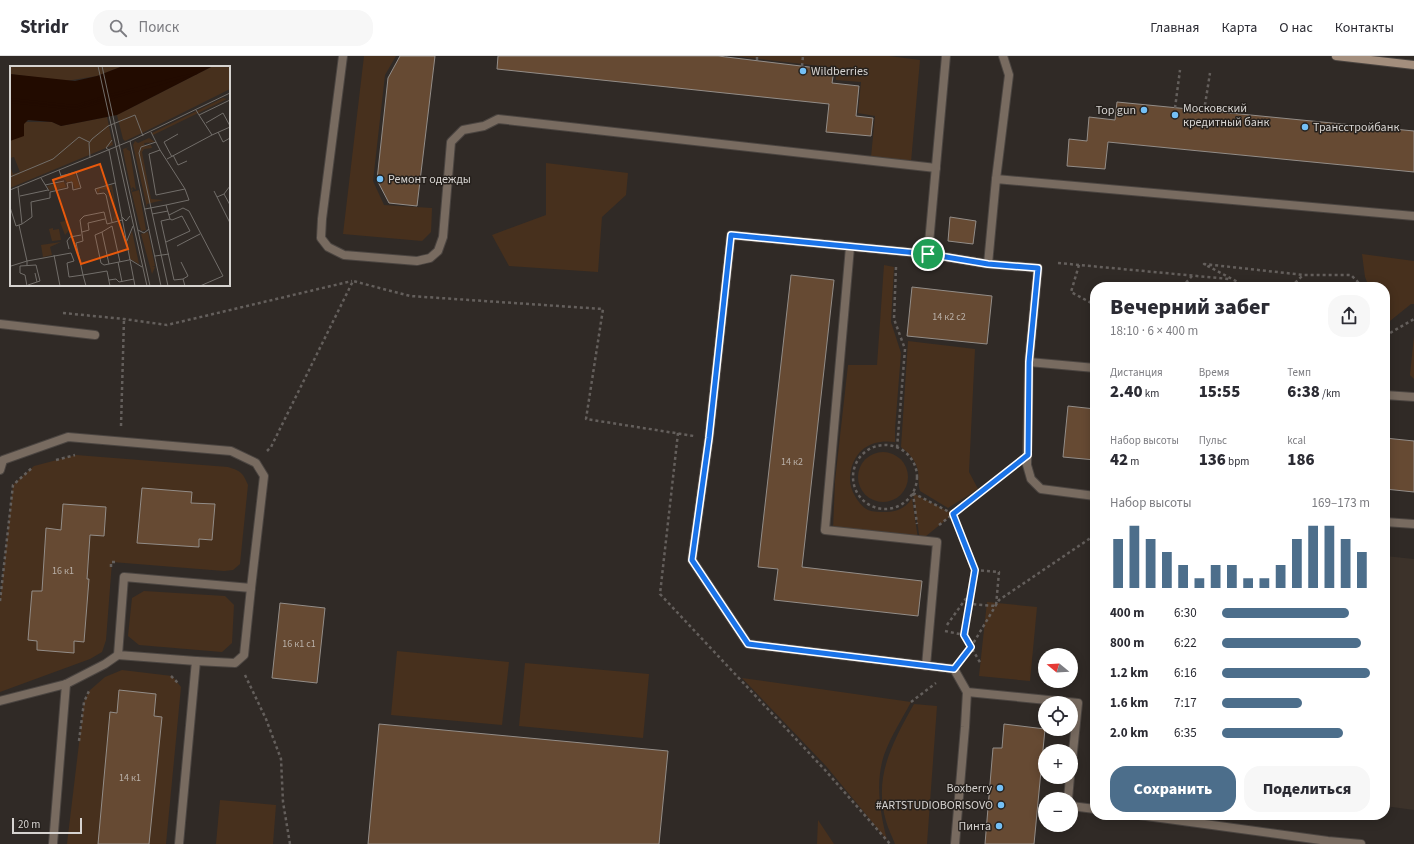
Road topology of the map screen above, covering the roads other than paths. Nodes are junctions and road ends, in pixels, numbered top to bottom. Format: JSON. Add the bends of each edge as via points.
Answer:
{"nodes":[{"id":1,"x":343,"y":56,"type":"edge"},
{"id":2,"x":946,"y":56,"type":"edge"},
{"id":3,"x":1003,"y":56,"type":"edge"},
{"id":4,"x":1336,"y":56,"type":"edge"},
{"id":5,"x":1414,"y":65,"type":"edge"},
{"id":6,"x":936,"y":168,"type":"junction"},
{"id":7,"x":996,"y":179,"type":"junction"},
{"id":8,"x":1414,"y":216,"type":"edge"},
{"id":9,"x":850,"y":246,"type":"junction"},
{"id":10,"x":928,"y":254,"type":"junction"},
{"id":11,"x":988,"y":264,"type":"junction"},
{"id":12,"x":0,"y":324,"type":"edge"},
{"id":13,"x":95,"y":334,"type":"dead end"},
{"id":14,"x":1029,"y":362,"type":"junction"},
{"id":15,"x":1090,"y":368,"type":"edge"},
{"id":16,"x":1390,"y":395,"type":"edge"},
{"id":17,"x":1414,"y":397,"type":"edge"},
{"id":18,"x":0,"y":470,"type":"edge"},
{"id":19,"x":1090,"y":495,"type":"edge"},
{"id":20,"x":1390,"y":522,"type":"edge"},
{"id":21,"x":1414,"y":524,"type":"edge"},
{"id":22,"x":251,"y":588,"type":"junction"},
{"id":23,"x":118,"y":655,"type":"junction"},
{"id":24,"x":196,"y":662,"type":"junction"},
{"id":25,"x":926,"y":666,"type":"junction"},
{"id":26,"x":66,"y":684,"type":"junction"},
{"id":27,"x":967,"y":692,"type":"junction"},
{"id":28,"x":0,"y":701,"type":"edge"},
{"id":29,"x":1074,"y":744,"type":"edge"},
{"id":30,"x":1078,"y":807,"type":"edge"},
{"id":31,"x":1090,"y":808,"type":"edge"},
{"id":32,"x":1175,"y":820,"type":"edge"},
{"id":33,"x":53,"y":844,"type":"edge"},
{"id":34,"x":179,"y":844,"type":"edge"},
{"id":35,"x":955,"y":844,"type":"edge"},
{"id":36,"x":1361,"y":844,"type":"edge"}],
"edges":[{"from":1,"to":6,"type":"lane","via":[[321,238],[328,247],[344,255],[416,260],[430,258],[438,251],[443,237],[451,142],[463,130],[484,126],[498,119]]},
{"from":2,"to":6,"type":"lane"},
{"from":3,"to":7,"type":"lane","via":[[1009,75]]},
{"from":4,"to":5,"type":"main road"},
{"from":6,"to":10,"type":"lane"},
{"from":7,"to":8,"type":"lane"},
{"from":7,"to":11,"type":"lane"},
{"from":9,"to":10,"type":"lane"},
{"from":9,"to":25,"type":"lane","via":[[825,530],[937,542]]},
{"from":9,"to":25,"type":"lane","via":[[731,235],[709,438],[692,560],[748,644]]},
{"from":10,"to":11,"type":"lane"},
{"from":11,"to":14,"type":"lane","via":[[1038,268]]},
{"from":12,"to":13,"type":"lane"},
{"from":14,"to":15,"type":"lane"},
{"from":14,"to":19,"type":"lane","via":[[1027,465],[1031,479],[1042,489]]},
{"from":16,"to":17,"type":"lane"},
{"from":18,"to":22,"type":"lane","via":[[3,460],[68,437],[231,451],[256,463],[264,476]]},
{"from":20,"to":21,"type":"lane"},
{"from":22,"to":23,"type":"lane","via":[[124,577]]},
{"from":22,"to":24,"type":"lane","via":[[244,655],[235,663]]},
{"from":23,"to":24,"type":"lane"},
{"from":23,"to":26,"type":"lane"},
{"from":24,"to":34,"type":"lane"},
{"from":25,"to":27,"type":"lane","via":[[954,669]]},
{"from":26,"to":28,"type":"lane"},
{"from":26,"to":33,"type":"lane"},
{"from":27,"to":29,"type":"lane","via":[[1078,703]]},
{"from":27,"to":35,"type":"lane"},
{"from":30,"to":31,"type":"lane"},
{"from":32,"to":36,"type":"lane"}]}
